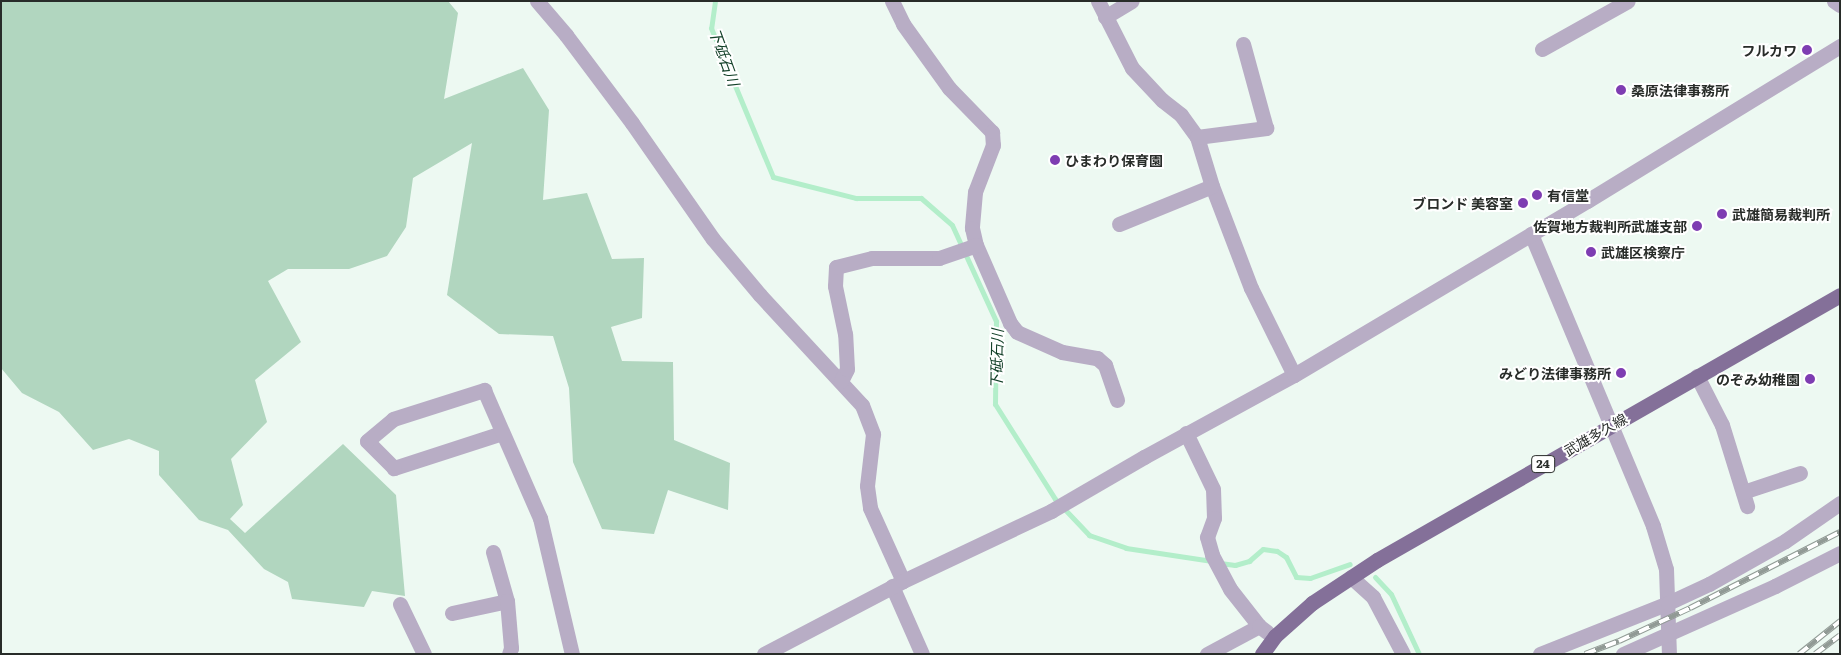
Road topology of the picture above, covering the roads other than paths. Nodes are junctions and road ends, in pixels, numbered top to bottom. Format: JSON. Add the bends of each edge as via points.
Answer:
{"nodes":[{"id":1,"x":536,"y":1,"type":"edge"},
{"id":2,"x":892,"y":1,"type":"edge"},
{"id":3,"x":1098,"y":1,"type":"edge"},
{"id":4,"x":1132,"y":1,"type":"edge"},
{"id":5,"x":1628,"y":1,"type":"edge"},
{"id":6,"x":1834,"y":1,"type":"edge"},
{"id":7,"x":1840,"y":5,"type":"edge"},
{"id":8,"x":1105,"y":17,"type":"junction"},
{"id":9,"x":1243,"y":44,"type":"dead end"},
{"id":10,"x":1840,"y":46,"type":"edge"},
{"id":11,"x":1542,"y":49,"type":"dead end"},
{"id":12,"x":1197,"y":137,"type":"junction"},
{"id":13,"x":1212,"y":186,"type":"junction"},
{"id":14,"x":1119,"y":224,"type":"dead end"},
{"id":15,"x":1531,"y":234,"type":"junction"},
{"id":16,"x":976,"y":245,"type":"junction"},
{"id":17,"x":1840,"y":295,"type":"edge"},
{"id":18,"x":1294,"y":375,"type":"junction"},
{"id":19,"x":1697,"y":376,"type":"junction"},
{"id":20,"x":841,"y":381,"type":"junction"},
{"id":21,"x":1117,"y":400,"type":"dead end"},
{"id":22,"x":1610,"y":425,"type":"junction"},
{"id":23,"x":502,"y":433,"type":"junction"},
{"id":24,"x":1186,"y":433,"type":"junction"},
{"id":25,"x":1800,"y":473,"type":"dead end"},
{"id":26,"x":1840,"y":503,"type":"edge"},
{"id":27,"x":493,"y":552,"type":"dead end"},
{"id":28,"x":1840,"y":553,"type":"edge"},
{"id":29,"x":1351,"y":577,"type":"junction"},
{"id":30,"x":897,"y":584,"type":"junction"},
{"id":31,"x":507,"y":601,"type":"junction"},
{"id":32,"x":1668,"y":603,"type":"junction"},
{"id":33,"x":400,"y":604,"type":"dead end"},
{"id":34,"x":452,"y":614,"type":"dead end"},
{"id":35,"x":1259,"y":626,"type":"junction"},
{"id":36,"x":1669,"y":634,"type":"junction"},
{"id":37,"x":1275,"y":636,"type":"junction"},
{"id":38,"x":424,"y":654,"type":"edge"},
{"id":39,"x":509,"y":654,"type":"edge"},
{"id":40,"x":572,"y":654,"type":"edge"},
{"id":41,"x":764,"y":654,"type":"edge"},
{"id":42,"x":922,"y":654,"type":"edge"},
{"id":43,"x":1207,"y":654,"type":"edge"},
{"id":44,"x":1262,"y":654,"type":"edge"},
{"id":45,"x":1403,"y":654,"type":"edge"},
{"id":46,"x":1540,"y":654,"type":"edge"},
{"id":47,"x":1623,"y":654,"type":"edge"},
{"id":48,"x":1669,"y":654,"type":"edge"}],
"edges":[{"from":1,"to":20,"type":"street","via":[[566,35],[632,123],[713,239],[760,295]]},
{"from":2,"to":16,"type":"street","via":[[903,24],[949,88],[992,132],[994,145],[975,192],[972,212]]},
{"from":3,"to":8,"type":"street"},
{"from":4,"to":8,"type":"street"},
{"from":5,"to":11,"type":"street"},
{"from":6,"to":7,"type":"street"},
{"from":8,"to":12,"type":"street","via":[[1132,68],[1181,115]]},
{"from":9,"to":12,"type":"street","via":[[1266,128]]},
{"from":10,"to":15,"type":"street"},
{"from":12,"to":13,"type":"street"},
{"from":13,"to":14,"type":"street"},
{"from":13,"to":18,"type":"street","via":[[1251,288]]},
{"from":15,"to":18,"type":"street"},
{"from":15,"to":22,"type":"street"},
{"from":16,"to":20,"type":"street","via":[[940,258],[872,258],[836,267],[835,286],[847,360]]},
{"from":16,"to":21,"type":"street","via":[[1017,332],[1062,352],[1097,358],[1104,365]]},
{"from":17,"to":19,"type":"main road","name":"武雄多久線","number":"24"},
{"from":18,"to":24,"type":"street"},
{"from":19,"to":22,"type":"main road","name":"武雄多久線","number":"24"},
{"from":19,"to":25,"type":"street","via":[[1722,425],[1745,499]]},
{"from":20,"to":30,"type":"street","via":[[862,405],[873,434],[867,486],[870,508]]},
{"from":22,"to":29,"type":"main road","name":"武雄多久線","number":"24"},
{"from":22,"to":32,"type":"street","via":[[1654,526],[1666,569]]},
{"from":23,"to":23,"type":"street","via":[[484,390],[392,419],[367,441],[394,468]]},
{"from":23,"to":40,"type":"street","via":[[540,518]]},
{"from":24,"to":30,"type":"street","via":[[1051,511]]},
{"from":24,"to":35,"type":"street","via":[[1212,489],[1214,518],[1208,537],[1212,555],[1230,590]]},
{"from":26,"to":32,"type":"street","via":[[1753,560]]},
{"from":27,"to":31,"type":"street"},
{"from":28,"to":36,"type":"street"},
{"from":29,"to":37,"type":"main road","name":"武雄多久線","number":"24","via":[[1312,603]]},
{"from":29,"to":45,"type":"street","via":[[1373,597]]},
{"from":30,"to":41,"type":"street"},
{"from":30,"to":42,"type":"street"},
{"from":31,"to":34,"type":"street"},
{"from":31,"to":39,"type":"street"},
{"from":32,"to":36,"type":"street"},
{"from":32,"to":46,"type":"street"},
{"from":33,"to":38,"type":"street"},
{"from":35,"to":37,"type":"street"},
{"from":35,"to":43,"type":"street"},
{"from":36,"to":47,"type":"street"},
{"from":36,"to":48,"type":"street"},
{"from":37,"to":44,"type":"main road","name":"武雄多久線","number":"24"}]}
